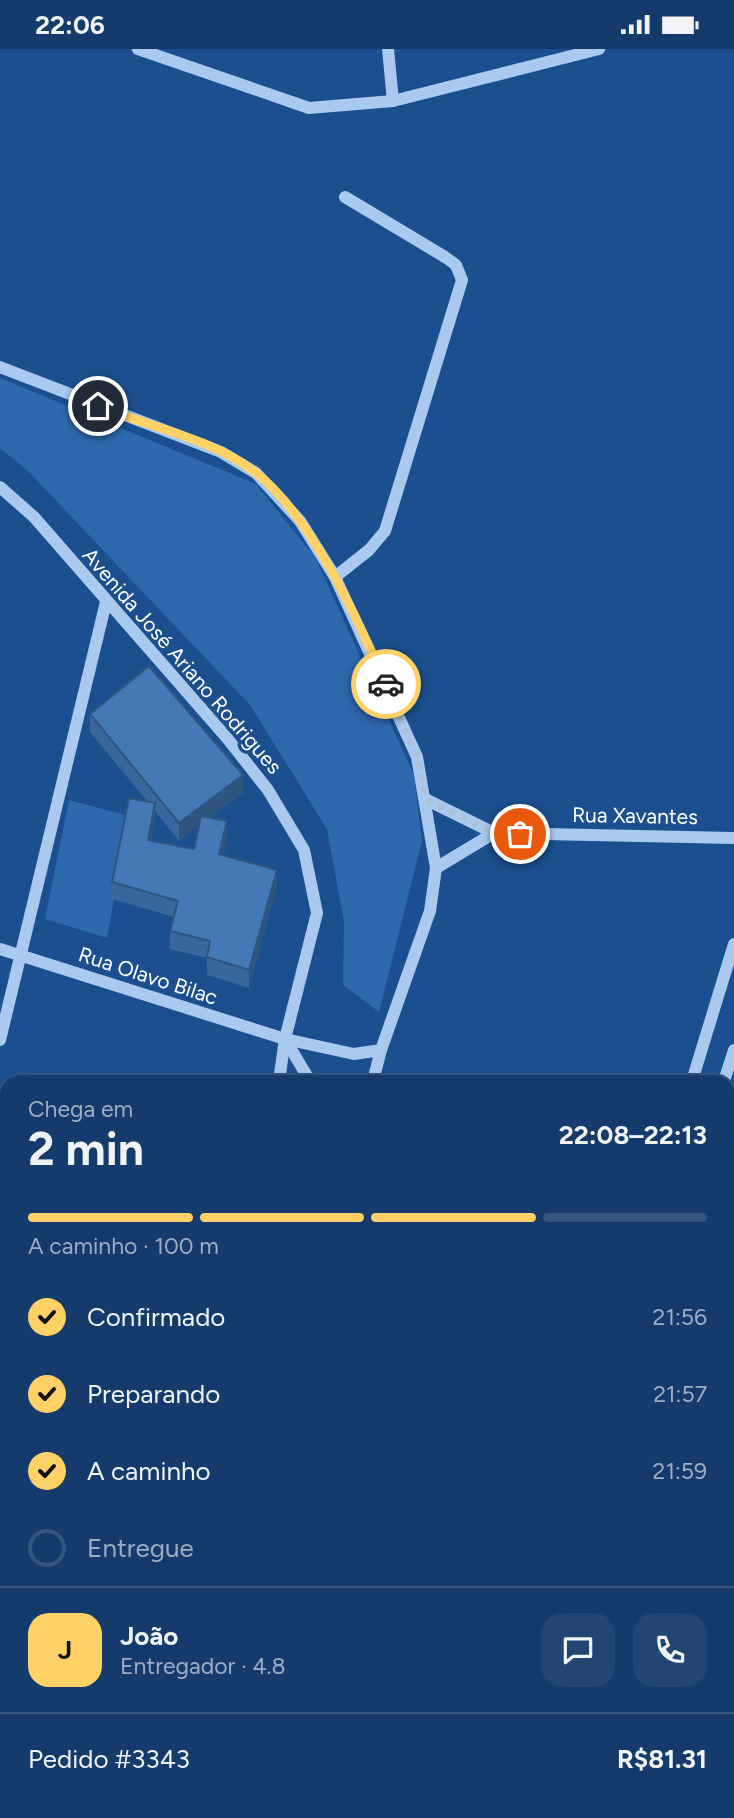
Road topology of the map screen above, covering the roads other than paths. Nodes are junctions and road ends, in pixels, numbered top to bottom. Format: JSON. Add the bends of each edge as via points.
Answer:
{"nodes":[{"id":1,"x":138,"y":49,"type":"edge"},
{"id":2,"x":388,"y":49,"type":"edge"},
{"id":3,"x":599,"y":49,"type":"edge"},
{"id":4,"x":393,"y":101,"type":"junction"},
{"id":5,"x":345,"y":197,"type":"dead end"},
{"id":6,"x":0,"y":367,"type":"edge"},
{"id":7,"x":0,"y":487,"type":"edge"},
{"id":8,"x":335,"y":577,"type":"junction"},
{"id":9,"x":106,"y":602,"type":"junction"},
{"id":10,"x":427,"y":800,"type":"junction"},
{"id":11,"x":494,"y":833,"type":"junction"},
{"id":12,"x":734,"y":838,"type":"edge"},
{"id":13,"x":436,"y":868,"type":"junction"},
{"id":14,"x":734,"y":944,"type":"edge"},
{"id":15,"x":0,"y":949,"type":"edge"},
{"id":16,"x":20,"y":955,"type":"junction"},
{"id":17,"x":285,"y":1039,"type":"junction"},
{"id":18,"x":0,"y":1040,"type":"edge"},
{"id":19,"x":381,"y":1050,"type":"junction"},
{"id":20,"x":734,"y":1051,"type":"edge"},
{"id":21,"x":280,"y":1075,"type":"edge"},
{"id":22,"x":306,"y":1075,"type":"edge"},
{"id":23,"x":375,"y":1075,"type":"edge"},
{"id":24,"x":694,"y":1075,"type":"edge"},
{"id":25,"x":726,"y":1075,"type":"edge"}],
"edges":[{"from":1,"to":4,"type":"street","via":[[309,109]]},
{"from":2,"to":4,"type":"street"},
{"from":3,"to":4,"type":"street"},
{"from":5,"to":8,"type":"street","via":[[445,257],[456,265],[462,280],[385,531]]},
{"from":6,"to":8,"type":"street","via":[[221,452],[256,473],[300,521]]},
{"from":7,"to":9,"type":"street","name":"Avenida José Ariano Rodrigues","via":[[34,517]]},
{"from":8,"to":10,"type":"street","via":[[417,757]]},
{"from":9,"to":16,"type":"street"},
{"from":9,"to":17,"type":"street","name":"Avenida José Ariano Rodrigues","via":[[228,738],[268,790],[304,850],[317,913]]},
{"from":10,"to":11,"type":"street","name":"Rua Xavantes"},
{"from":10,"to":13,"type":"street"},
{"from":11,"to":12,"type":"street","name":"Rua Xavantes"},
{"from":11,"to":13,"type":"street"},
{"from":13,"to":19,"type":"street","via":[[430,911]]},
{"from":14,"to":24,"type":"street"},
{"from":15,"to":16,"type":"street","name":"Rua Olavo Bilac"},
{"from":16,"to":17,"type":"street","name":"Rua Olavo Bilac"},
{"from":16,"to":18,"type":"street"},
{"from":17,"to":19,"type":"street","name":"Rua Olavo Bilac","via":[[354,1054]]},
{"from":17,"to":21,"type":"street","name":"Avenida José Ariano Rodrigues"},
{"from":17,"to":22,"type":"street"},
{"from":19,"to":23,"type":"street"},
{"from":20,"to":25,"type":"street"}]}
